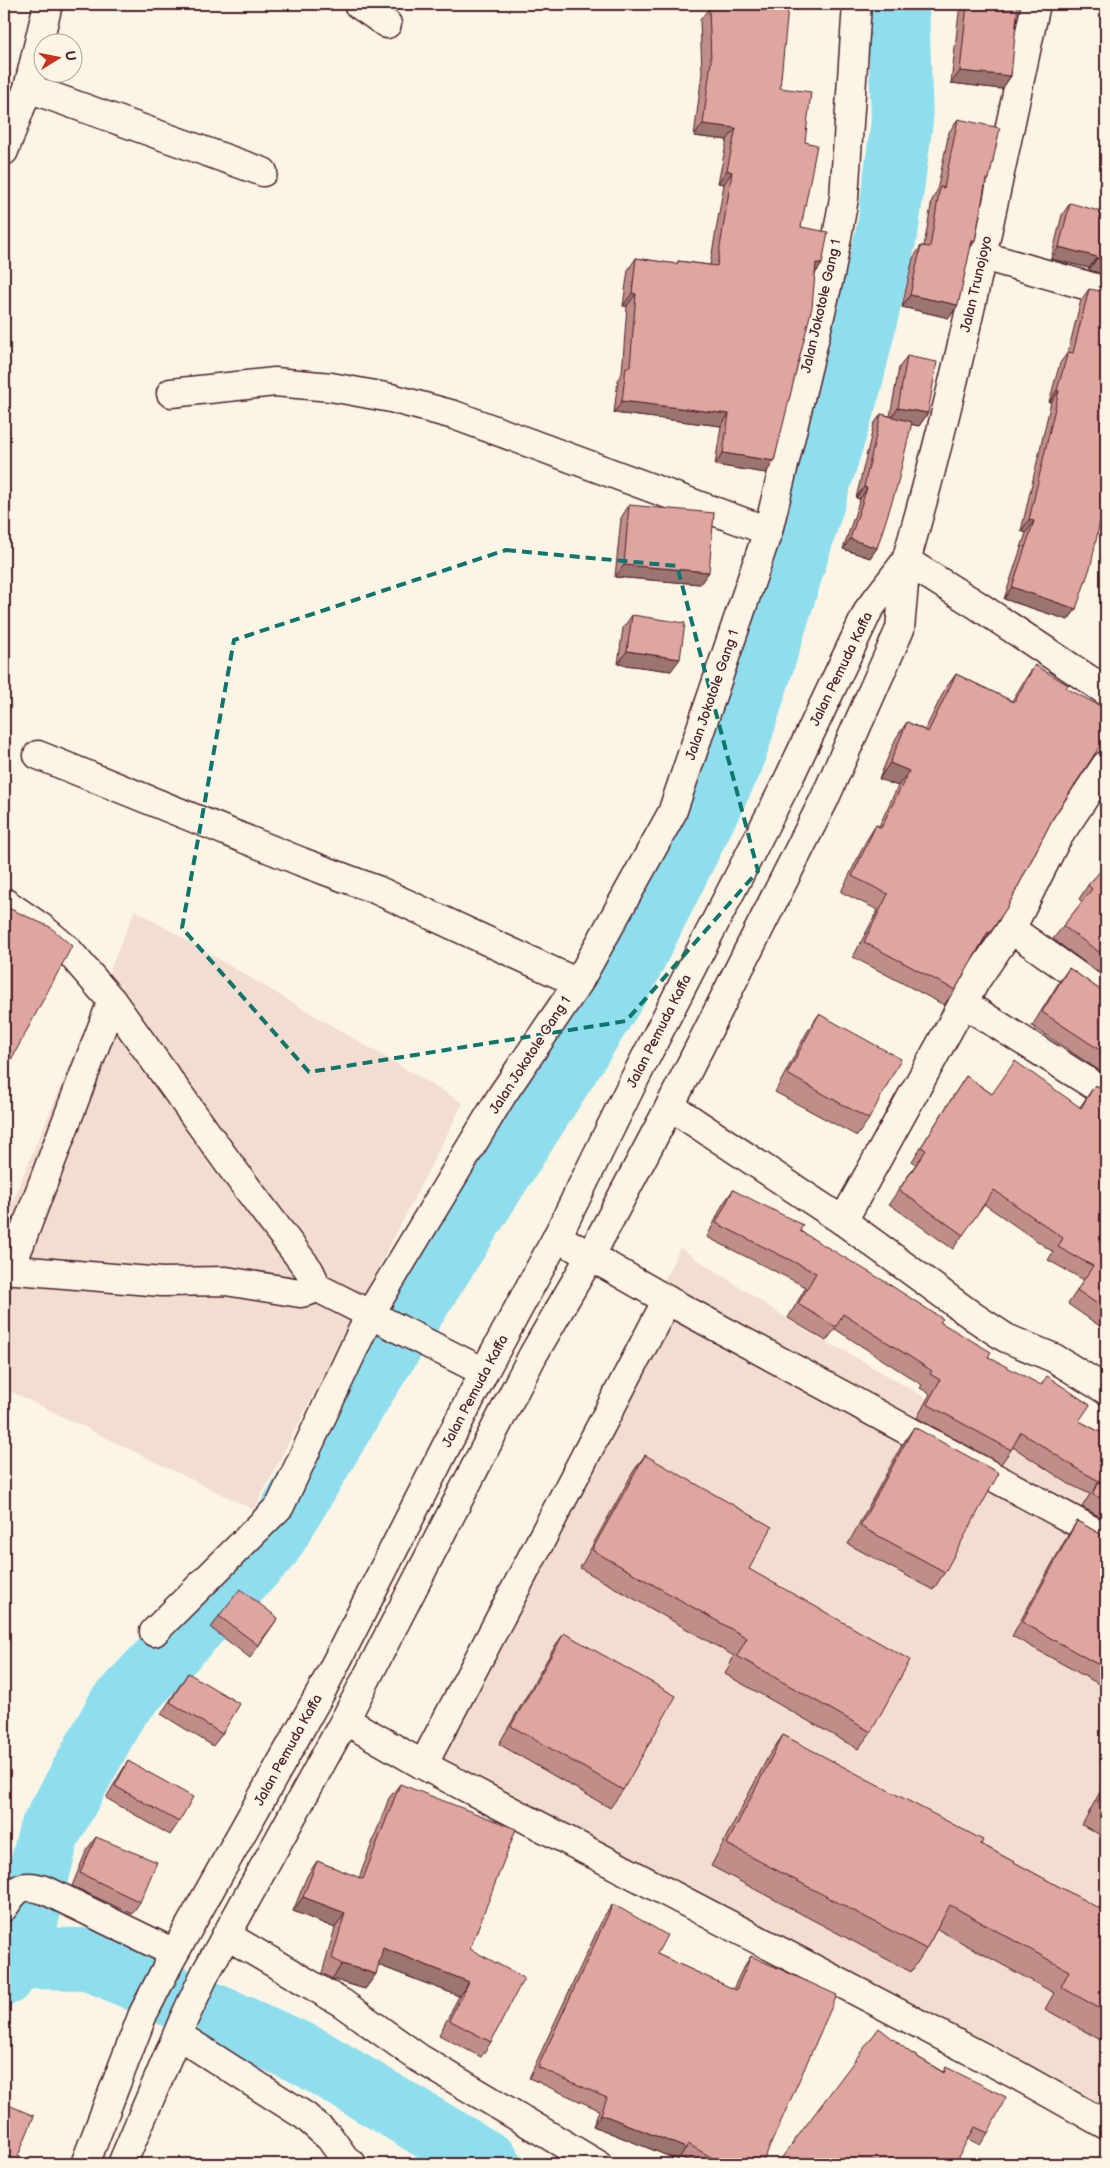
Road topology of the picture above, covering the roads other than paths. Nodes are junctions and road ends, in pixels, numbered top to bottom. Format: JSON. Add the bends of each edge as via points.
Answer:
{"nodes":[{"id":1,"x":48,"y":4,"type":"edge"},
{"id":2,"x":358,"y":4,"type":"edge"},
{"id":3,"x":857,"y":4,"type":"edge"},
{"id":4,"x":1036,"y":4,"type":"edge"},
{"id":5,"x":386,"y":24,"type":"dead end"},
{"id":6,"x":28,"y":88,"type":"junction"},
{"id":7,"x":4,"y":151,"type":"edge"},
{"id":8,"x":264,"y":172,"type":"dead end"},
{"id":9,"x":983,"y":256,"type":"junction"},
{"id":10,"x":1106,"y":291,"type":"edge"},
{"id":11,"x":171,"y":393,"type":"dead end"},
{"id":12,"x":768,"y":531,"type":"junction"},
{"id":13,"x":906,"y":561,"type":"junction"},
{"id":14,"x":1106,"y":691,"type":"edge"},
{"id":15,"x":38,"y":755,"type":"dead end"},
{"id":16,"x":1106,"y":765,"type":"edge"},
{"id":17,"x":4,"y":902,"type":"edge"},
{"id":18,"x":1011,"y":929,"type":"junction"},
{"id":19,"x":578,"y":983,"type":"junction"},
{"id":20,"x":1106,"y":996,"type":"edge"},
{"id":21,"x":112,"y":1001,"type":"junction"},
{"id":22,"x":963,"y":1004,"type":"junction"},
{"id":23,"x":1106,"y":1093,"type":"edge"},
{"id":24,"x":670,"y":1106,"type":"junction"},
{"id":25,"x":843,"y":1221,"type":"junction"},
{"id":26,"x":558,"y":1237,"type":"junction"},
{"id":27,"x":591,"y":1255,"type":"junction"},
{"id":28,"x":7,"y":1269,"type":"edge"},
{"id":29,"x":314,"y":1286,"type":"junction"},
{"id":30,"x":667,"y":1300,"type":"junction"},
{"id":31,"x":377,"y":1318,"type":"junction"},
{"id":32,"x":484,"y":1372,"type":"junction"},
{"id":33,"x":1106,"y":1390,"type":"edge"},
{"id":34,"x":1106,"y":1538,"type":"edge"},
{"id":35,"x":154,"y":1632,"type":"dead end"},
{"id":36,"x":345,"y":1720,"type":"junction"},
{"id":37,"x":423,"y":1765,"type":"junction"},
{"id":38,"x":4,"y":1907,"type":"edge"},
{"id":39,"x":226,"y":1935,"type":"junction"},
{"id":40,"x":172,"y":1957,"type":"junction"},
{"id":41,"x":180,"y":2028,"type":"junction"},
{"id":42,"x":1106,"y":2125,"type":"edge"},
{"id":43,"x":346,"y":2162,"type":"edge"},
{"id":44,"x":85,"y":2164,"type":"edge"},
{"id":45,"x":122,"y":2164,"type":"edge"},
{"id":46,"x":597,"y":2164,"type":"edge"}],
"edges":[{"from":1,"to":6,"type":"main road"},
{"from":2,"to":5,"type":"main road"},
{"from":3,"to":12,"type":"main road","name":"Jalan Jokotole Gang 1","via":[[844,198],[831,270]]},
{"from":4,"to":9,"type":"main road","name":"Jalan Trunojoyo"},
{"from":6,"to":7,"type":"main road"},
{"from":6,"to":8,"type":"main road"},
{"from":9,"to":10,"type":"main road"},
{"from":9,"to":13,"type":"main road","name":"Jalan Trunojoyo","via":[[931,475]]},
{"from":11,"to":12,"type":"main road","via":[[275,382],[331,387],[391,398],[454,415]]},
{"from":12,"to":19,"type":"main road","name":"Jalan Jokotole Gang 1","via":[[672,813]]},
{"from":13,"to":14,"type":"main road"},
{"from":13,"to":24,"type":"main road","via":[[900,629],[824,800]]},
{"from":13,"to":26,"type":"main road","name":"Jalan Pemuda Kaffa","via":[[869,609],[788,780],[631,1086]]},
{"from":15,"to":19,"type":"main road","via":[[377,890]]},
{"from":16,"to":18,"type":"main road","via":[[1056,840]]},
{"from":17,"to":21,"type":"main road","via":[[66,949]]},
{"from":18,"to":20,"type":"main road"},
{"from":18,"to":22,"type":"main road"},
{"from":19,"to":31,"type":"main road","name":"Jalan Jokotole Gang 1","via":[[502,1094]]},
{"from":21,"to":28,"type":"main road"},
{"from":21,"to":29,"type":"main road","via":[[309,1270]]},
{"from":22,"to":23,"type":"main road"},
{"from":22,"to":25,"type":"main road"},
{"from":24,"to":25,"type":"main road"},
{"from":24,"to":27,"type":"main road"},
{"from":25,"to":33,"type":"main road","via":[[1006,1338],[1061,1361]]},
{"from":26,"to":27,"type":"main road"},
{"from":26,"to":32,"type":"main road","name":"Jalan Pemuda Kaffa"},
{"from":27,"to":30,"type":"main road"},
{"from":27,"to":36,"type":"main road","via":[[533,1355]]},
{"from":28,"to":29,"type":"main road","via":[[162,1282],[226,1281],[300,1293]]},
{"from":29,"to":31,"type":"main road"},
{"from":30,"to":34,"type":"main road"},
{"from":30,"to":37,"type":"main road"},
{"from":31,"to":32,"type":"main road"},
{"from":31,"to":35,"type":"main road","name":"Jalan Jokotole Gang 1","via":[[280,1506]]},
{"from":32,"to":40,"type":"main road","name":"Jalan Pemuda Kaffa","via":[[321,1692]]},
{"from":36,"to":37,"type":"main road"},
{"from":36,"to":39,"type":"main road"},
{"from":37,"to":42,"type":"main road"},
{"from":38,"to":40,"type":"main road","via":[[21,1887],[39,1888]]},
{"from":39,"to":41,"type":"main road"},
{"from":39,"to":46,"type":"main road","via":[[342,2004],[419,2058]]},
{"from":40,"to":44,"type":"main road","name":"Jalan Pemuda Kaffa","via":[[143,2014]]},
{"from":41,"to":43,"type":"main road","via":[[305,2116],[330,2138]]},
{"from":41,"to":45,"type":"main road"}]}
